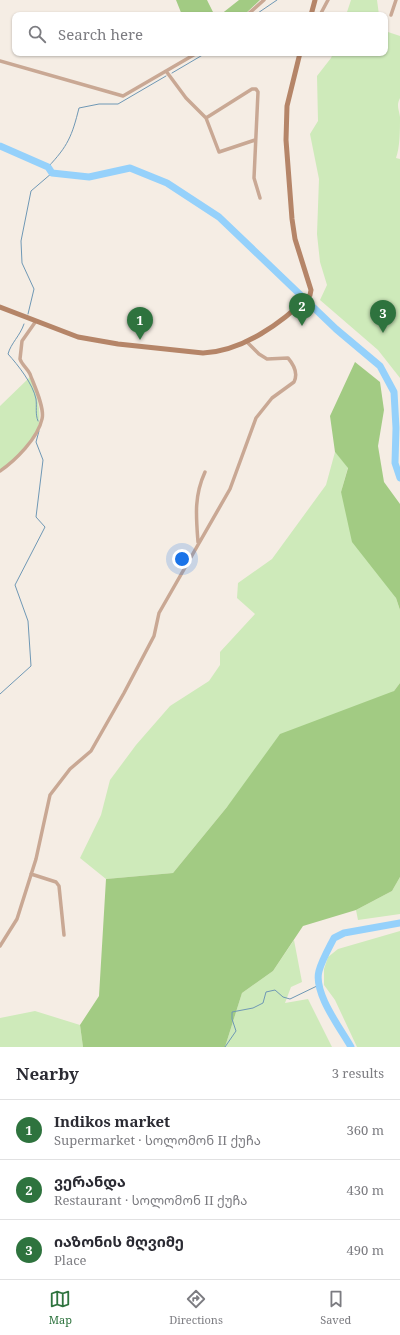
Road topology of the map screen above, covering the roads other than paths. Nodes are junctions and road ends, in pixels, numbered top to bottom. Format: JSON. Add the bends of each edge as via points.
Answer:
{"nodes":[{"id":1,"x":264,"y":0,"type":"edge"},
{"id":2,"x":315,"y":0,"type":"edge"},
{"id":3,"x":328,"y":0,"type":"edge"},
{"id":4,"x":396,"y":0,"type":"edge"},
{"id":5,"x":250,"y":12,"type":"edge"},
{"id":6,"x":312,"y":12,"type":"edge"},
{"id":7,"x":322,"y":12,"type":"edge"},
{"id":8,"x":391,"y":15,"type":"dead end"},
{"id":9,"x":192,"y":56,"type":"edge"},
{"id":10,"x":299,"y":56,"type":"edge"},
{"id":11,"x":0,"y":61,"type":"edge"},
{"id":12,"x":166,"y":71,"type":"junction"},
{"id":13,"x":206,"y":118,"type":"junction"},
{"id":14,"x":255,"y":140,"type":"junction"},
{"id":15,"x":260,"y":198,"type":"dead end"},
{"id":16,"x":1,"y":307,"type":"edge"},
{"id":17,"x":36,"y":321,"type":"junction"},
{"id":18,"x":246,"y":341,"type":"junction"},
{"id":19,"x":0,"y":472,"type":"edge"},
{"id":20,"x":205,"y":472,"type":"dead end"},
{"id":21,"x":198,"y":542,"type":"junction"},
{"id":22,"x":31,"y":874,"type":"junction"},
{"id":23,"x":64,"y":935,"type":"dead end"},
{"id":24,"x":0,"y":946,"type":"edge"}],
"edges":[{"from":1,"to":5,"type":"street"},
{"from":2,"to":6,"type":"main road"},
{"from":3,"to":7,"type":"street"},
{"from":4,"to":8,"type":"street"},
{"from":9,"to":12,"type":"street"},
{"from":10,"to":18,"type":"main road","via":[[287,106],[286,140],[292,219],[299,254],[311,288],[310,295],[275,325]]},
{"from":11,"to":12,"type":"street","via":[[123,96]]},
{"from":12,"to":13,"type":"street","via":[[186,98]]},
{"from":13,"to":14,"type":"street","via":[[219,152]]},
{"from":13,"to":14,"type":"street","via":[[252,89],[256,89],[258,92]]},
{"from":14,"to":15,"type":"street","via":[[254,178]]},
{"from":16,"to":17,"type":"main road"},
{"from":17,"to":18,"type":"main road","via":[[78,338],[203,353],[213,353]]},
{"from":17,"to":19,"type":"street","via":[[22,341],[20,359],[29,372],[40,400],[42,418],[30,443],[13,463]]},
{"from":18,"to":21,"type":"street","via":[[267,359],[288,358],[295,369],[296,379],[276,393],[261,410],[245,444],[230,489]]},
{"from":20,"to":21,"type":"street","via":[[197,496]]},
{"from":21,"to":22,"type":"street","via":[[159,613],[154,636],[91,751],[70,769],[50,795]]},
{"from":22,"to":23,"type":"street","via":[[56,882],[59,886]]},
{"from":22,"to":24,"type":"street","via":[[17,919]]}]}
